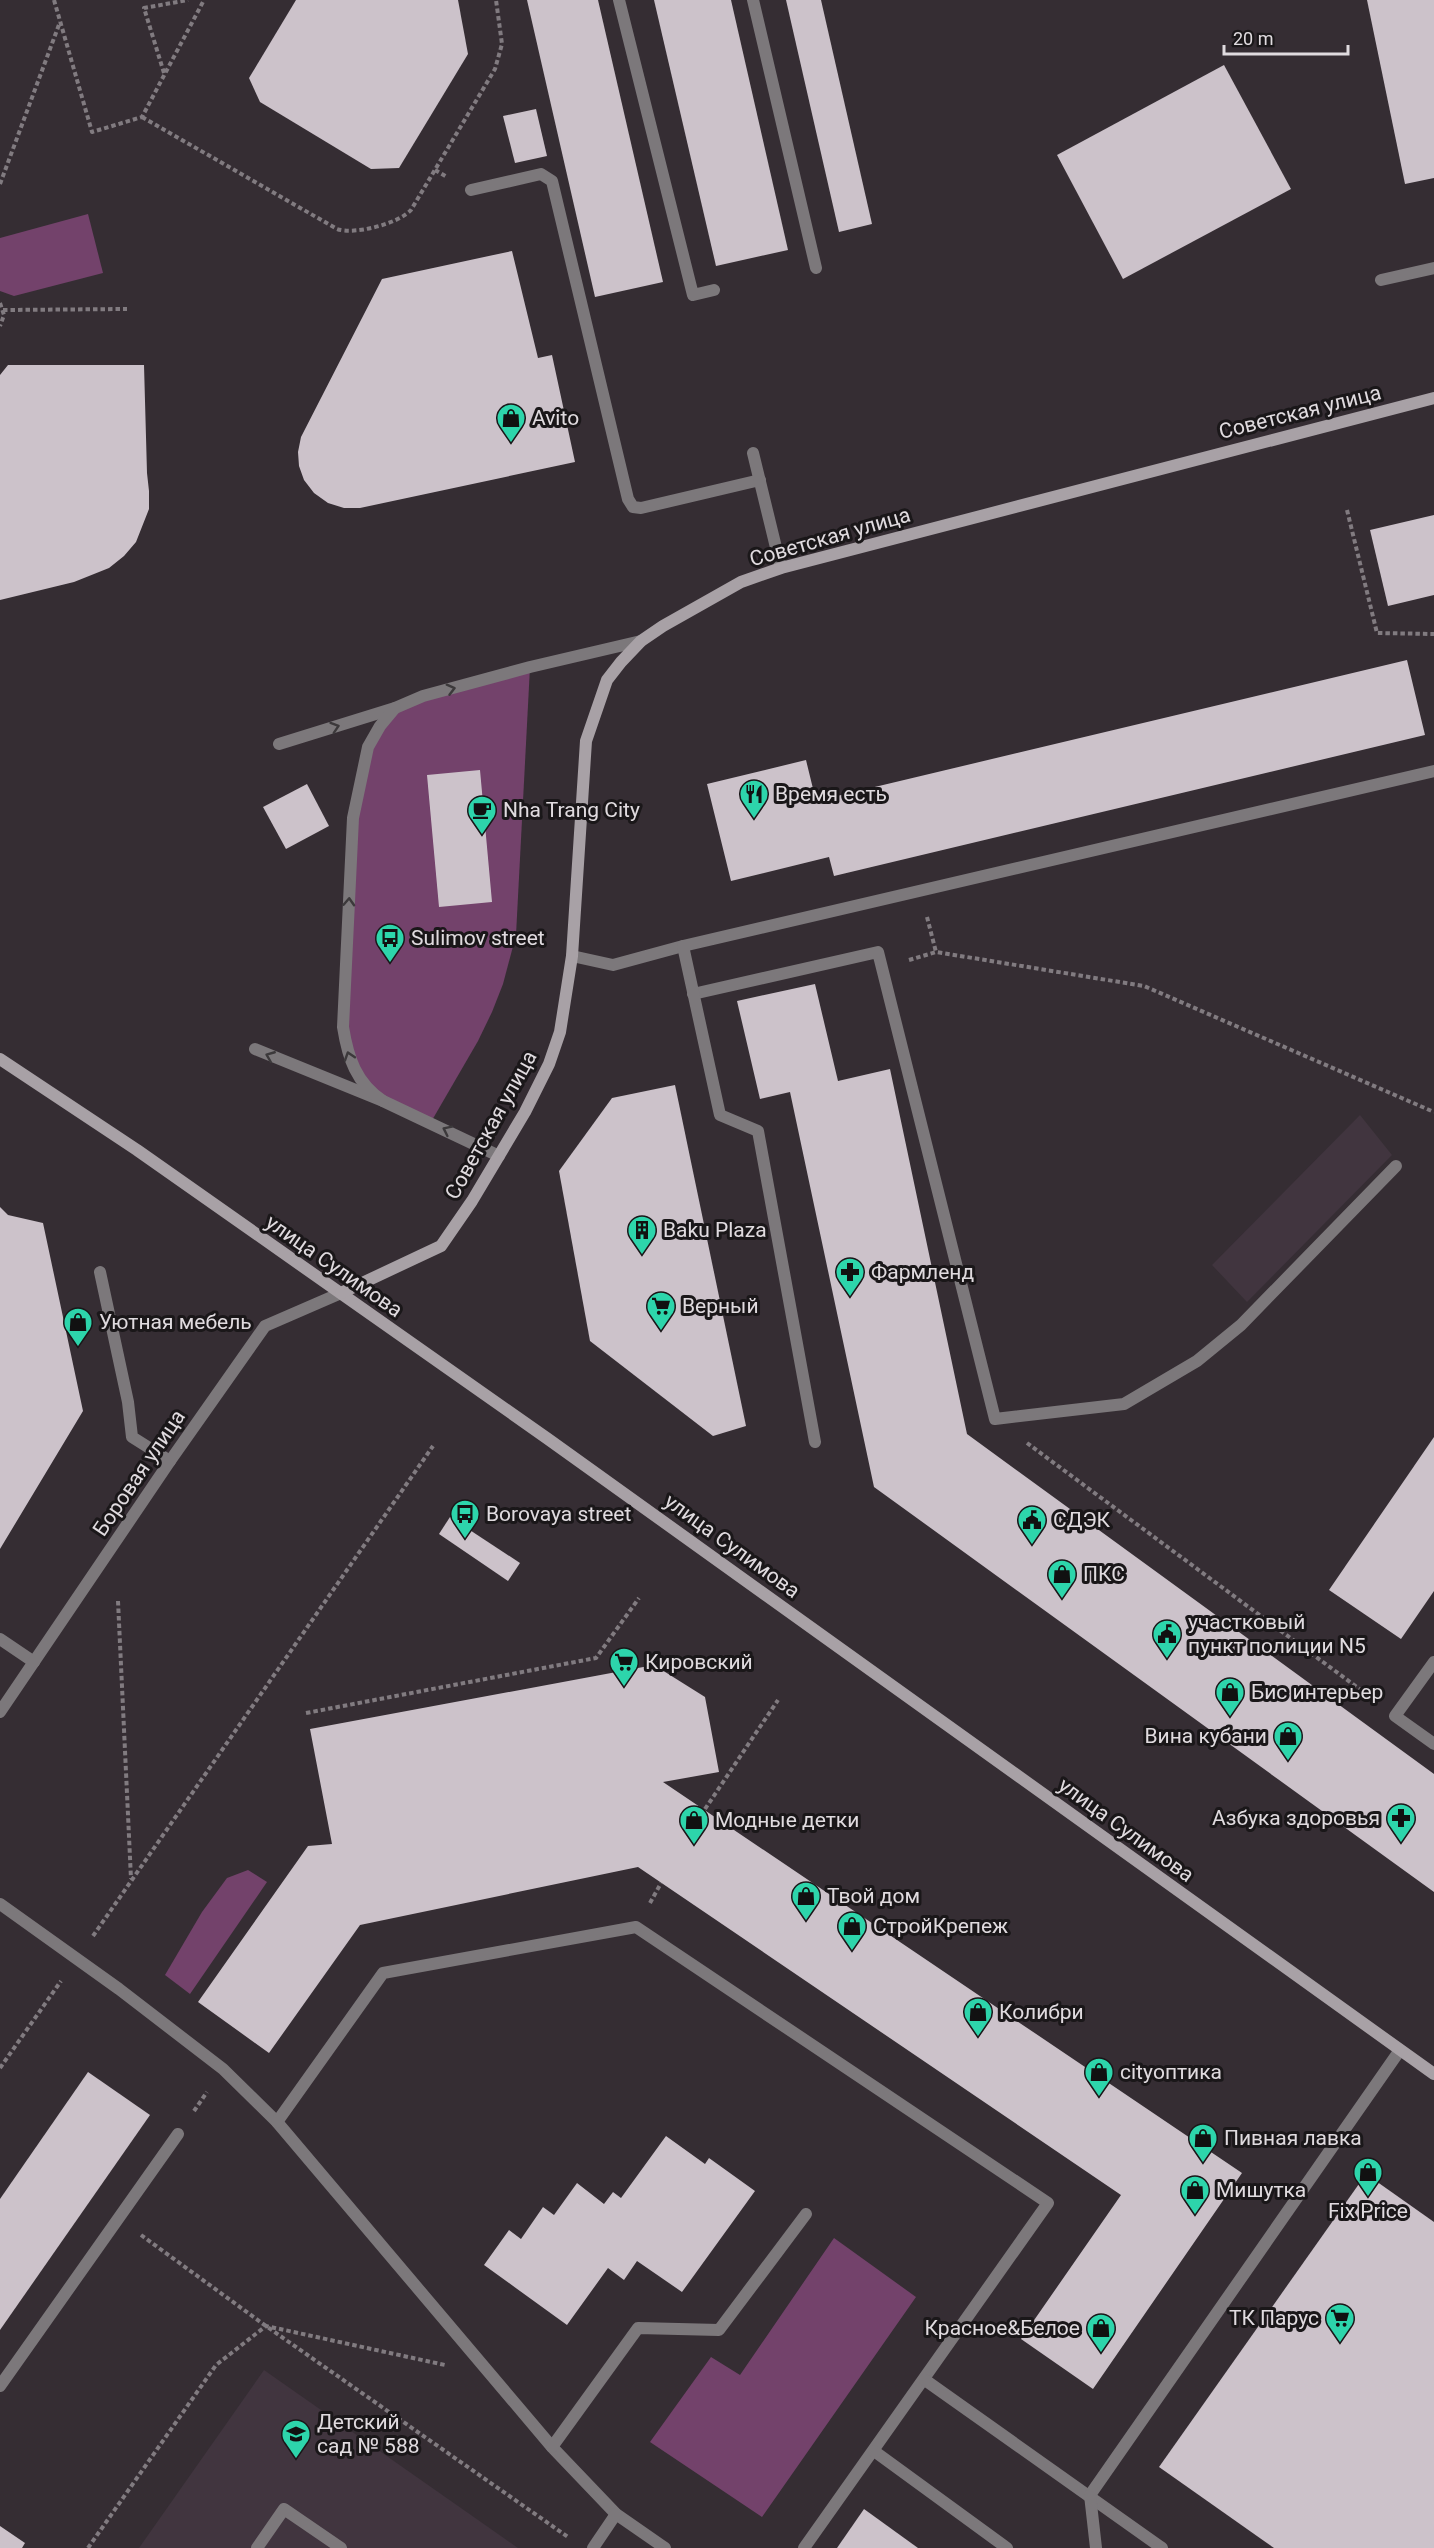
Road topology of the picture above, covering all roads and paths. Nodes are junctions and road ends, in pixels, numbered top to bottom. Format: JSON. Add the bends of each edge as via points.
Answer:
{"nodes":[{"id":1,"x":54,"y":0,"type":"edge"},
{"id":2,"x":189,"y":0,"type":"edge"},
{"id":3,"x":204,"y":0,"type":"edge"},
{"id":4,"x":496,"y":0,"type":"edge"},
{"id":5,"x":619,"y":0,"type":"edge"},
{"id":6,"x":753,"y":0,"type":"edge"},
{"id":7,"x":60,"y":22,"type":"junction"},
{"id":8,"x":165,"y":74,"type":"junction"},
{"id":9,"x":142,"y":117,"type":"junction"},
{"id":10,"x":0,"y":184,"type":"edge"},
{"id":11,"x":471,"y":190,"type":"dead end"},
{"id":12,"x":816,"y":268,"type":"dead end"},
{"id":13,"x":1434,"y":268,"type":"edge"},
{"id":14,"x":1381,"y":280,"type":"dead end"},
{"id":15,"x":714,"y":290,"type":"dead end"},
{"id":16,"x":0,"y":303,"type":"edge"},
{"id":17,"x":128,"y":309,"type":"dead end"},
{"id":18,"x":3,"y":310,"type":"junction"},
{"id":19,"x":0,"y":326,"type":"edge"},
{"id":20,"x":1434,"y":398,"type":"edge"},
{"id":21,"x":753,"y":453,"type":"dead end"},
{"id":22,"x":760,"y":480,"type":"junction"},
{"id":23,"x":1347,"y":510,"type":"dead end"},
{"id":24,"x":781,"y":568,"type":"junction"},
{"id":25,"x":1434,"y":634,"type":"edge"},
{"id":26,"x":641,"y":641,"type":"junction"},
{"id":27,"x":395,"y":708,"type":"junction"},
{"id":28,"x":279,"y":744,"type":"dead end"},
{"id":29,"x":1434,"y":771,"type":"edge"},
{"id":30,"x":921,"y":890,"type":"junction"},
{"id":31,"x":683,"y":946,"type":"junction"},
{"id":32,"x":572,"y":956,"type":"junction"},
{"id":33,"x":693,"y":994,"type":"junction"},
{"id":34,"x":255,"y":1049,"type":"dead end"},
{"id":35,"x":0,"y":1059,"type":"edge"},
{"id":36,"x":383,"y":1101,"type":"junction"},
{"id":37,"x":1434,"y":1112,"type":"edge"},
{"id":38,"x":499,"y":1156,"type":"junction"},
{"id":39,"x":1396,"y":1166,"type":"dead end"},
{"id":40,"x":100,"y":1272,"type":"dead end"},
{"id":41,"x":341,"y":1293,"type":"junction"},
{"id":42,"x":995,"y":1419,"type":"junction"},
{"id":43,"x":815,"y":1442,"type":"dead end"},
{"id":44,"x":433,"y":1446,"type":"dead end"},
{"id":45,"x":170,"y":1461,"type":"junction"},
{"id":46,"x":639,"y":1598,"type":"dead end"},
{"id":47,"x":118,"y":1601,"type":"dead end"},
{"id":48,"x":0,"y":1639,"type":"edge"},
{"id":49,"x":34,"y":1662,"type":"junction"},
{"id":50,"x":1434,"y":1662,"type":"edge"},
{"id":51,"x":778,"y":1700,"type":"dead end"},
{"id":52,"x":0,"y":1713,"type":"edge"},
{"id":53,"x":306,"y":1713,"type":"dead end"},
{"id":54,"x":1395,"y":1716,"type":"junction"},
{"id":55,"x":1434,"y":1744,"type":"edge"},
{"id":56,"x":705,"y":1809,"type":"dead end"},
{"id":57,"x":131,"y":1880,"type":"junction"},
{"id":58,"x":0,"y":1904,"type":"edge"},
{"id":59,"x":77,"y":1959,"type":"junction"},
{"id":60,"x":1400,"y":2050,"type":"junction"},
{"id":61,"x":0,"y":2068,"type":"edge"},
{"id":62,"x":223,"y":2069,"type":"junction"},
{"id":63,"x":1434,"y":2074,"type":"edge"},
{"id":64,"x":277,"y":2122,"type":"junction"},
{"id":65,"x":178,"y":2134,"type":"joint"},
{"id":66,"x":806,"y":2214,"type":"dead end"},
{"id":67,"x":118,"y":2219,"type":"junction"},
{"id":68,"x":266,"y":2326,"type":"junction"},
{"id":69,"x":492,"y":2375,"type":"junction"},
{"id":70,"x":925,"y":2380,"type":"junction"},
{"id":71,"x":0,"y":2386,"type":"edge"},
{"id":72,"x":552,"y":2447,"type":"junction"},
{"id":73,"x":874,"y":2451,"type":"junction"},
{"id":74,"x":1090,"y":2495,"type":"junction"},
{"id":75,"x":616,"y":2514,"type":"junction"},
{"id":76,"x":575,"y":2541,"type":"dead end"},
{"id":77,"x":88,"y":2548,"type":"edge"},
{"id":78,"x":257,"y":2548,"type":"edge"},
{"id":79,"x":340,"y":2548,"type":"edge"},
{"id":80,"x":593,"y":2548,"type":"edge"},
{"id":81,"x":665,"y":2548,"type":"edge"},
{"id":82,"x":804,"y":2548,"type":"edge"},
{"id":83,"x":1007,"y":2548,"type":"edge"},
{"id":84,"x":1096,"y":2548,"type":"edge"},
{"id":85,"x":1162,"y":2548,"type":"edge"}],
"edges":[{"from":1,"to":7,"type":"path"},
{"from":2,"to":8,"type":"path","via":[[144,8]]},
{"from":3,"to":8,"type":"path"},
{"from":4,"to":9,"type":"path","via":[[502,44],[495,69],[411,210],[396,220],[355,231],[337,229]]},
{"from":5,"to":15,"type":"street","via":[[693,295]]},
{"from":6,"to":12,"type":"street"},
{"from":7,"to":9,"type":"path","via":[[92,132]]},
{"from":7,"to":10,"type":"path"},
{"from":8,"to":9,"type":"path"},
{"from":11,"to":22,"type":"street","via":[[541,174],[552,181],[633,507]]},
{"from":13,"to":14,"type":"street"},
{"from":16,"to":18,"type":"path"},
{"from":17,"to":18,"type":"path"},
{"from":18,"to":19,"type":"path"},
{"from":20,"to":24,"type":"main road","name":"Советская улица"},
{"from":21,"to":22,"type":"street"},
{"from":22,"to":24,"type":"street"},
{"from":23,"to":25,"type":"path","via":[[1377,633]]},
{"from":24,"to":26,"type":"main road","name":"Советская улица","via":[[741,582]]},
{"from":27,"to":26,"type":"street","one_way":true,"via":[[455,687]]},
{"from":26,"to":32,"type":"main road","name":"Советская улица","via":[[608,680],[586,741]]},
{"from":28,"to":27,"type":"street","one_way":true},
{"from":36,"to":27,"type":"street","one_way":true,"via":[[369,1092],[356,1074],[343,1027],[355,808],[368,747]]},
{"from":29,"to":30,"type":"street"},
{"from":30,"to":31,"type":"street"},
{"from":30,"to":37,"type":"path","via":[[936,952],[1143,986]]},
{"from":31,"to":32,"type":"street","via":[[613,965]]},
{"from":31,"to":33,"type":"street"},
{"from":32,"to":38,"type":"main road","name":"Советская улица","via":[[560,1032],[549,1064]]},
{"from":33,"to":42,"type":"street","via":[[878,952]]},
{"from":33,"to":43,"type":"street","via":[[720,1115],[758,1131]]},
{"from":36,"to":34,"type":"street","one_way":true},
{"from":35,"to":41,"type":"main road","name":"улица Сулимова"},
{"from":38,"to":36,"type":"street","one_way":true},
{"from":38,"to":41,"type":"main road","name":"Советская улица","via":[[441,1246]]},
{"from":39,"to":42,"type":"street","via":[[1241,1325],[1197,1361],[1124,1404]]},
{"from":40,"to":45,"type":"street","via":[[132,1437]]},
{"from":41,"to":45,"type":"street","name":"Боровая улица","via":[[265,1326]]},
{"from":41,"to":60,"type":"main road","name":"улица Сулимова"},
{"from":42,"to":54,"type":"path"},
{"from":44,"to":57,"type":"path"},
{"from":45,"to":49,"type":"street","name":"Боровая улица"},
{"from":46,"to":53,"type":"path","via":[[596,1658]]},
{"from":47,"to":57,"type":"path"},
{"from":48,"to":49,"type":"street"},
{"from":49,"to":52,"type":"street","name":"Боровая улица"},
{"from":50,"to":54,"type":"street"},
{"from":51,"to":56,"type":"path"},
{"from":54,"to":55,"type":"street"},
{"from":57,"to":59,"type":"path"},
{"from":58,"to":59,"type":"street"},
{"from":59,"to":61,"type":"path"},
{"from":59,"to":62,"type":"street"},
{"from":60,"to":63,"type":"main road","name":"улица Сулимова"},
{"from":60,"to":74,"type":"street"},
{"from":62,"to":64,"type":"street"},
{"from":62,"to":65,"type":"path"},
{"from":64,"to":69,"type":"street"},
{"from":64,"to":70,"type":"street","via":[[383,1973],[636,1927],[1048,2203]]},
{"from":65,"to":67,"type":"street"},
{"from":66,"to":72,"type":"street","via":[[719,2330],[638,2328]]},
{"from":67,"to":68,"type":"path"},
{"from":67,"to":71,"type":"street"},
{"from":68,"to":69,"type":"path"},
{"from":68,"to":76,"type":"path"},
{"from":68,"to":77,"type":"path","via":[[216,2365]]},
{"from":69,"to":72,"type":"street"},
{"from":70,"to":73,"type":"street"},
{"from":70,"to":74,"type":"street"},
{"from":72,"to":75,"type":"street"},
{"from":73,"to":82,"type":"street"},
{"from":73,"to":83,"type":"street"},
{"from":74,"to":84,"type":"street"},
{"from":74,"to":85,"type":"street"},
{"from":75,"to":80,"type":"street"},
{"from":75,"to":81,"type":"street"},
{"from":78,"to":79,"type":"street","via":[[284,2509]]}]}
